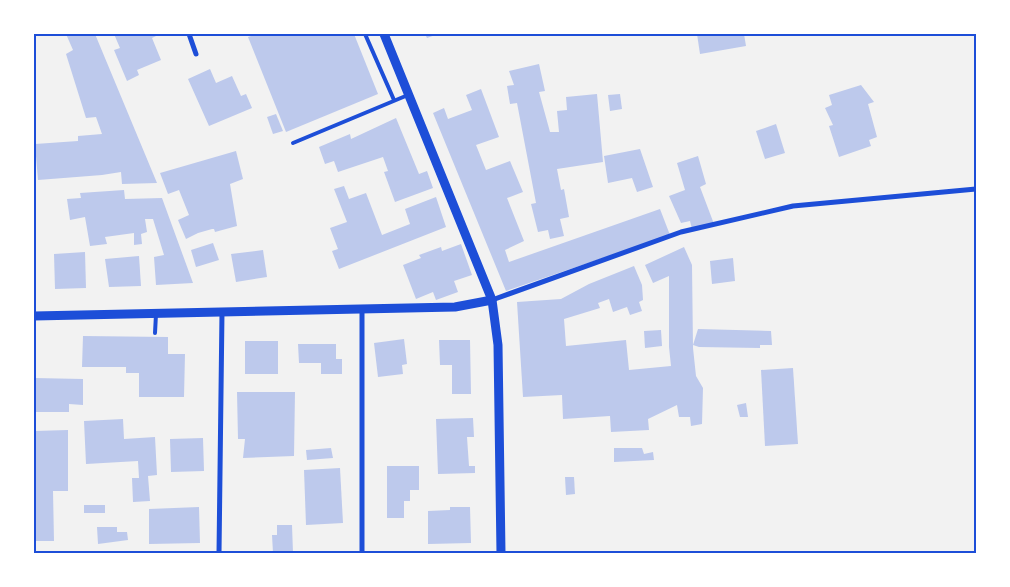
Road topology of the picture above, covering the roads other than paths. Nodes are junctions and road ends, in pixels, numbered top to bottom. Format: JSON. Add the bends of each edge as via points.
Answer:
{"nodes":[{"id":1,"x":189,"y":34,"type":"edge"},
{"id":2,"x":365,"y":34,"type":"edge"},
{"id":3,"x":384,"y":34,"type":"edge"},
{"id":4,"x":196,"y":54,"type":"dead end"},
{"id":5,"x":408,"y":94,"type":"junction"},
{"id":6,"x":394,"y":100,"type":"junction"},
{"id":7,"x":294,"y":143,"type":"dead end"},
{"id":8,"x":976,"y":189,"type":"edge"},
{"id":9,"x":492,"y":300,"type":"junction"},
{"id":10,"x":362,"y":309,"type":"junction"},
{"id":11,"x":222,"y":312,"type":"junction"},
{"id":12,"x":156,"y":314,"type":"junction"},
{"id":13,"x":34,"y":316,"type":"edge"},
{"id":14,"x":155,"y":333,"type":"dead end"},
{"id":15,"x":218,"y":553,"type":"edge"},
{"id":16,"x":362,"y":553,"type":"edge"},
{"id":17,"x":500,"y":553,"type":"edge"}],
"edges":[{"from":1,"to":4,"type":"street"},
{"from":2,"to":6,"type":"lane"},
{"from":3,"to":5,"type":"street"},
{"from":5,"to":6,"type":"lane"},
{"from":5,"to":9,"type":"street"},
{"from":6,"to":7,"type":"lane"},
{"from":8,"to":9,"type":"street","via":[[792,206],[681,232]]},
{"from":9,"to":10,"type":"street","via":[[455,307]]},
{"from":9,"to":17,"type":"street","via":[[498,345]]},
{"from":10,"to":11,"type":"street"},
{"from":10,"to":16,"type":"street"},
{"from":11,"to":12,"type":"street"},
{"from":11,"to":15,"type":"street"},
{"from":12,"to":13,"type":"street"},
{"from":12,"to":14,"type":"lane"}]}
